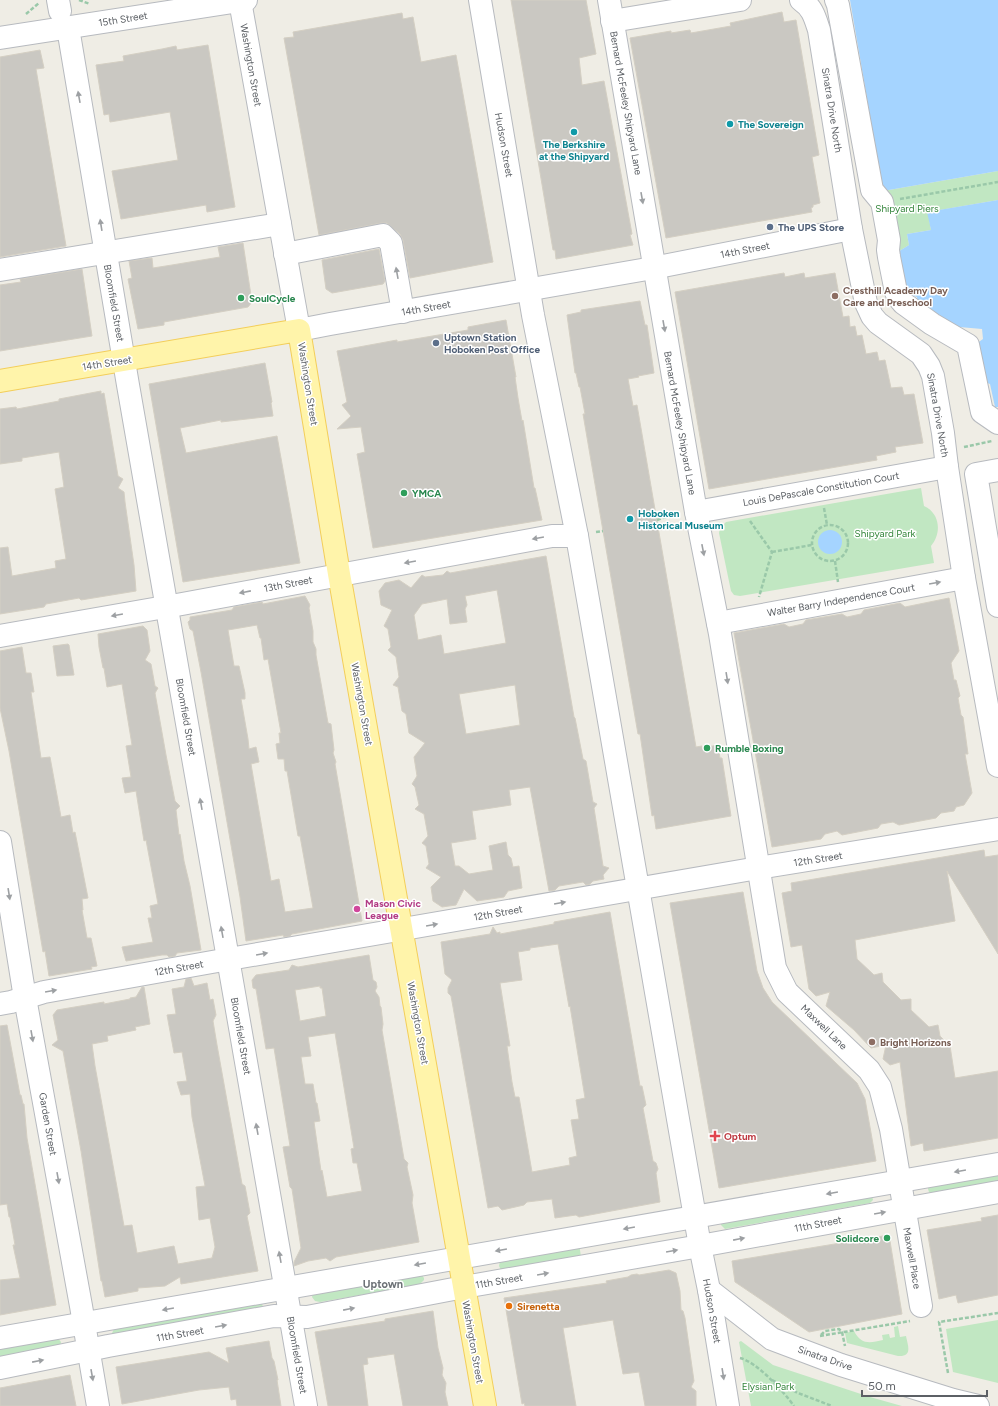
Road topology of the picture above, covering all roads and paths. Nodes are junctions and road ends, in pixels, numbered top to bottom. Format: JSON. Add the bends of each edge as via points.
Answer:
{"nodes":[{"id":1,"x":79,"y":0,"type":"edge"},
{"id":2,"x":243,"y":0,"type":"edge"},
{"id":3,"x":480,"y":0,"type":"edge"},
{"id":4,"x":740,"y":0,"type":"edge"},
{"id":5,"x":801,"y":0,"type":"edge"},
{"id":6,"x":836,"y":0,"type":"edge"},
{"id":7,"x":94,"y":6,"type":"dead end"},
{"id":8,"x":57,"y":10,"type":"edge"},
{"id":9,"x":610,"y":10,"type":"edge"},
{"id":10,"x":23,"y":16,"type":"dead end"},
{"id":11,"x":0,"y":38,"type":"edge"},
{"id":12,"x":998,"y":182,"type":"edge"},
{"id":13,"x":882,"y":202,"type":"junction"},
{"id":14,"x":280,"y":224,"type":"junction"},
{"id":15,"x":851,"y":230,"type":"junction"},
{"id":16,"x":106,"y":252,"type":"junction"},
{"id":17,"x":285,"y":254,"type":"junction"},
{"id":18,"x":653,"y":268,"type":"junction"},
{"id":19,"x":0,"y":270,"type":"edge"},
{"id":20,"x":529,"y":290,"type":"junction"},
{"id":21,"x":404,"y":312,"type":"junction"},
{"id":22,"x":299,"y":330,"type":"junction"},
{"id":23,"x":124,"y":360,"type":"junction"},
{"id":24,"x":0,"y":381,"type":"edge"},
{"id":25,"x":998,"y":423,"type":"edge"},
{"id":26,"x":998,"y":440,"type":"edge"},
{"id":27,"x":962,"y":448,"type":"dead end"},
{"id":28,"x":946,"y":467,"type":"junction"},
{"id":29,"x":998,"y":470,"type":"edge"},
{"id":30,"x":823,"y":504,"type":"dead end"},
{"id":31,"x":688,"y":510,"type":"junction"},
{"id":32,"x":747,"y":517,"type":"dead end"},
{"id":33,"x":657,"y":520,"type":"dead end"},
{"id":34,"x":827,"y":526,"type":"junction"},
{"id":35,"x":603,"y":531,"type":"dead end"},
{"id":36,"x":585,"y":534,"type":"junction"},
{"id":37,"x":812,"y":545,"type":"junction"},
{"id":38,"x":772,"y":552,"type":"junction"},
{"id":39,"x":835,"y":561,"type":"junction"},
{"id":40,"x":339,"y":574,"type":"junction"},
{"id":41,"x":964,"y":578,"type":"junction"},
{"id":42,"x":838,"y":582,"type":"dead end"},
{"id":43,"x":759,"y":596,"type":"dead end"},
{"id":44,"x":166,"y":606,"type":"junction"},
{"id":45,"x":998,"y":606,"type":"edge"},
{"id":46,"x":718,"y":623,"type":"junction"},
{"id":47,"x":0,"y":636,"type":"edge"},
{"id":48,"x":998,"y":766,"type":"edge"},
{"id":49,"x":998,"y":829,"type":"edge"},
{"id":50,"x":0,"y":842,"type":"edge"},
{"id":51,"x":758,"y":868,"type":"junction"},
{"id":52,"x":638,"y":889,"type":"junction"},
{"id":53,"x":401,"y":930,"type":"junction"},
{"id":54,"x":227,"y":960,"type":"junction"},
{"id":55,"x":25,"y":998,"type":"junction"},
{"id":56,"x":0,"y":1004,"type":"edge"},
{"id":57,"x":998,"y":1164,"type":"edge"},
{"id":58,"x":899,"y":1182,"type":"junction"},
{"id":59,"x":998,"y":1192,"type":"edge"},
{"id":60,"x":904,"y":1209,"type":"junction"},
{"id":61,"x":695,"y":1216,"type":"junction"},
{"id":62,"x":700,"y":1246,"type":"junction"},
{"id":63,"x":459,"y":1258,"type":"junction"},
{"id":64,"x":464,"y":1287,"type":"junction"},
{"id":65,"x":286,"y":1289,"type":"junction"},
{"id":66,"x":710,"y":1290,"type":"junction"},
{"id":67,"x":998,"y":1313,"type":"edge"},
{"id":68,"x":914,"y":1314,"type":"joint"},
{"id":69,"x":290,"y":1317,"type":"junction"},
{"id":70,"x":84,"y":1324,"type":"junction"},
{"id":71,"x":842,"y":1332,"type":"junction"},
{"id":72,"x":815,"y":1337,"type":"dead end"},
{"id":73,"x":0,"y":1338,"type":"edge"},
{"id":74,"x":845,"y":1347,"type":"dead end"},
{"id":75,"x":88,"y":1351,"type":"junction"},
{"id":76,"x":737,"y":1357,"type":"dead end"},
{"id":77,"x":0,"y":1368,"type":"edge"},
{"id":78,"x":948,"y":1373,"type":"dead end"},
{"id":79,"x":768,"y":1377,"type":"junction"},
{"id":80,"x":98,"y":1406,"type":"edge"},
{"id":81,"x":306,"y":1406,"type":"edge"},
{"id":82,"x":485,"y":1406,"type":"edge"},
{"id":83,"x":728,"y":1406,"type":"edge"},
{"id":84,"x":794,"y":1406,"type":"edge"},
{"id":85,"x":832,"y":1406,"type":"edge"},
{"id":86,"x":978,"y":1406,"type":"edge"}],
"edges":[{"from":1,"to":7,"type":"path"},
{"from":2,"to":8,"type":"street","name":"15th Street"},
{"from":2,"to":14,"type":"street","name":"Washington Street"},
{"from":3,"to":20,"type":"street","name":"Hudson Street"},
{"from":4,"to":9,"type":"street"},
{"from":5,"to":15,"type":"street","name":"Sinatra Drive North","via":[[814,14],[819,30]]},
{"from":6,"to":13,"type":"street","via":[[872,190]]},
{"from":8,"to":10,"type":"path","via":[[32,10]]},
{"from":8,"to":11,"type":"street","name":"15th Street"},
{"from":16,"to":8,"type":"street","name":"Bloomfield Street","one_way":true},
{"from":9,"to":18,"type":"street","name":"Bernard McFeeley Shipyard Lane","one_way":true},
{"from":12,"to":13,"type":"path"},
{"from":13,"to":25,"type":"street","via":[[889,240],[889,257],[899,298],[932,324],[968,345],[982,412]]},
{"from":14,"to":16,"type":"street"},
{"from":14,"to":17,"type":"street","name":"Washington Street"},
{"from":15,"to":18,"type":"street","name":"14th Street"},
{"from":15,"to":28,"type":"street","name":"Sinatra Drive North","via":[[868,309],[878,323],[921,354],[933,376]]},
{"from":16,"to":19,"type":"street"},
{"from":16,"to":23,"type":"street","name":"Bloomfield Street"},
{"from":21,"to":17,"type":"street","one_way":true,"via":[[391,243],[382,235]]},
{"from":17,"to":22,"type":"street","name":"Washington Street"},
{"from":18,"to":20,"type":"street","name":"14th Street"},
{"from":18,"to":31,"type":"street","name":"Bernard McFeeley Shipyard Lane","one_way":true},
{"from":20,"to":21,"type":"street","name":"14th Street"},
{"from":20,"to":36,"type":"street","name":"Hudson Street"},
{"from":21,"to":22,"type":"street","name":"14th Street"},
{"from":22,"to":23,"type":"main road","name":"14th Street"},
{"from":22,"to":40,"type":"main road","name":"Washington Street"},
{"from":23,"to":24,"type":"main road","name":"14th Street"},
{"from":23,"to":44,"type":"street","name":"Bloomfield Street"},
{"from":26,"to":27,"type":"path"},
{"from":28,"to":31,"type":"street","name":"Louis DePascale Constitution Court"},
{"from":28,"to":41,"type":"street","name":"Sinatra Drive North"},
{"from":29,"to":45,"type":"street","via":[[976,474]]},
{"from":30,"to":34,"type":"path"},
{"from":31,"to":33,"type":"path"},
{"from":31,"to":46,"type":"street","name":"Bernard McFeeley Shipyard Lane","one_way":true},
{"from":32,"to":38,"type":"path"},
{"from":34,"to":37,"type":"path","via":[[814,535]]},
{"from":34,"to":39,"type":"path","via":[[844,532],[848,542],[844,554]]},
{"from":35,"to":36,"type":"path"},
{"from":36,"to":40,"type":"street","name":"13th Street","one_way":true,"via":[[552,536]]},
{"from":36,"to":52,"type":"street","name":"Hudson Street"},
{"from":37,"to":38,"type":"path"},
{"from":37,"to":39,"type":"path","via":[[814,551],[823,559]]},
{"from":38,"to":43,"type":"path"},
{"from":39,"to":42,"type":"path"},
{"from":40,"to":44,"type":"street","name":"13th Street","one_way":true},
{"from":40,"to":53,"type":"main road","name":"Washington Street"},
{"from":46,"to":41,"type":"street","name":"Walter Barry Independence Court","one_way":true},
{"from":41,"to":48,"type":"street","name":"Sinatra Drive North"},
{"from":44,"to":47,"type":"street","name":"13th Street","one_way":true},
{"from":54,"to":44,"type":"street","name":"Bloomfield Street","one_way":true},
{"from":46,"to":51,"type":"street","name":"Bernard McFeeley Shipyard Lane","one_way":true},
{"from":49,"to":51,"type":"street","name":"12th Street"},
{"from":50,"to":55,"type":"street","name":"Garden Street","one_way":true},
{"from":51,"to":52,"type":"street","name":"12th Street"},
{"from":51,"to":58,"type":"street","name":"Maxwell Lane","via":[[775,968],[787,992],[869,1070],[880,1087],[891,1129]]},
{"from":53,"to":52,"type":"street","name":"12th Street","one_way":true},
{"from":52,"to":61,"type":"street","name":"Hudson Street"},
{"from":54,"to":53,"type":"street","name":"12th Street","one_way":true},
{"from":53,"to":63,"type":"main road","name":"Washington Street"},
{"from":55,"to":54,"type":"street","name":"12th Street","one_way":true,"via":[[44,992]]},
{"from":65,"to":54,"type":"street","name":"Bloomfield Street","one_way":true},
{"from":55,"to":56,"type":"street","name":"12th Street"},
{"from":55,"to":70,"type":"street","name":"Garden Street","one_way":true},
{"from":57,"to":58,"type":"street","one_way":true},
{"from":58,"to":60,"type":"street","name":"Maxwell Lane"},
{"from":58,"to":61,"type":"street","one_way":true},
{"from":59,"to":60,"type":"street","name":"11th Street"},
{"from":62,"to":60,"type":"street","name":"11th Street","one_way":true},
{"from":60,"to":68,"type":"street","name":"Maxwell Place"},
{"from":61,"to":62,"type":"street","name":"Hudson Street"},
{"from":61,"to":63,"type":"street","one_way":true},
{"from":64,"to":62,"type":"street","name":"11th Street","one_way":true},
{"from":62,"to":66,"type":"street","name":"Hudson Street"},
{"from":63,"to":64,"type":"main road","name":"Washington Street"},
{"from":63,"to":65,"type":"street","one_way":true},
{"from":69,"to":64,"type":"street","name":"11th Street","one_way":true,"via":[[307,1317]]},
{"from":64,"to":82,"type":"main road","name":"Washington Street"},
{"from":65,"to":69,"type":"street","name":"Bloomfield Street"},
{"from":65,"to":70,"type":"street","one_way":true},
{"from":66,"to":83,"type":"street","name":"Hudson Street","one_way":true},
{"from":66,"to":86,"type":"street","name":"Sinatra Drive","via":[[772,1339],[841,1365]]},
{"from":67,"to":78,"type":"path","via":[[939,1322]]},
{"from":68,"to":71,"type":"path"},
{"from":75,"to":69,"type":"street","name":"11th Street","one_way":true,"via":[[274,1316]]},
{"from":69,"to":81,"type":"street","name":"Bloomfield Street"},
{"from":70,"to":73,"type":"street"},
{"from":70,"to":75,"type":"street","name":"Garden Street"},
{"from":71,"to":72,"type":"path"},
{"from":71,"to":74,"type":"path"},
{"from":77,"to":75,"type":"street","name":"11th Street","one_way":true},
{"from":75,"to":80,"type":"street","name":"Garden Street","one_way":true},
{"from":76,"to":79,"type":"path","via":[[748,1361]]},
{"from":79,"to":84,"type":"path"},
{"from":79,"to":85,"type":"path","via":[[798,1393]]}]}
